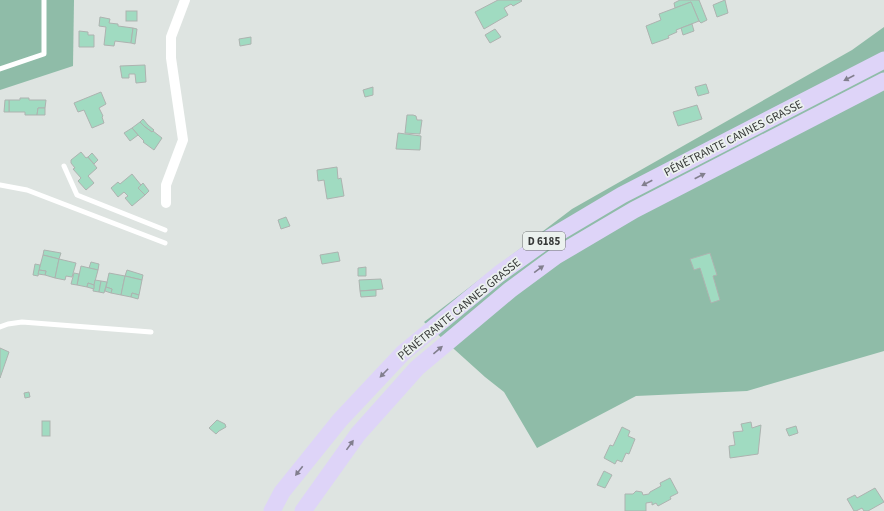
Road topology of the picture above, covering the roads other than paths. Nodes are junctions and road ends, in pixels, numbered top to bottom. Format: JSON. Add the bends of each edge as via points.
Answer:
{"nodes":[{"id":1,"x":44,"y":0,"type":"edge"},
{"id":2,"x":185,"y":0,"type":"edge"},
{"id":3,"x":884,"y":60,"type":"edge"},
{"id":4,"x":0,"y":70,"type":"edge"},
{"id":5,"x":882,"y":82,"type":"edge"},
{"id":6,"x":64,"y":166,"type":"dead end"},
{"id":7,"x":0,"y":185,"type":"edge"},
{"id":8,"x":166,"y":203,"type":"dead end"},
{"id":9,"x":165,"y":230,"type":"dead end"},
{"id":10,"x":165,"y":243,"type":"dead end"},
{"id":11,"x":0,"y":327,"type":"edge"},
{"id":12,"x":151,"y":332,"type":"dead end"},
{"id":13,"x":282,"y":492,"type":"junction"},
{"id":14,"x":266,"y":511,"type":"edge"},
{"id":15,"x":272,"y":511,"type":"edge"},
{"id":16,"x":302,"y":511,"type":"edge"}],
"edges":[{"from":1,"to":4,"type":"lane","via":[[44,54]]},
{"from":2,"to":8,"type":"street","via":[[171,37],[171,58],[183,140],[166,185]]},
{"from":3,"to":13,"type":"highway","name":"PÉNÉTRANTE CANNES GRASSE","number":"D 6185","one_way":true,"via":[[622,196],[548,238],[499,274],[403,353],[340,420]]},
{"from":16,"to":5,"type":"highway","name":"PÉNÉTRANTE CANNES GRASSE","number":"D 6185","one_way":true,"via":[[358,434],[417,368],[556,256],[634,210]]},
{"from":6,"to":9,"type":"lane","via":[[77,195]]},
{"from":7,"to":10,"type":"lane","via":[[27,190]]},
{"from":11,"to":12,"type":"lane","via":[[22,322]]},
{"from":13,"to":14,"type":"highway"},
{"from":13,"to":15,"type":"highway","name":"PÉNÉTRANTE CANNES GRASSE","number":"D 6185"}]}
